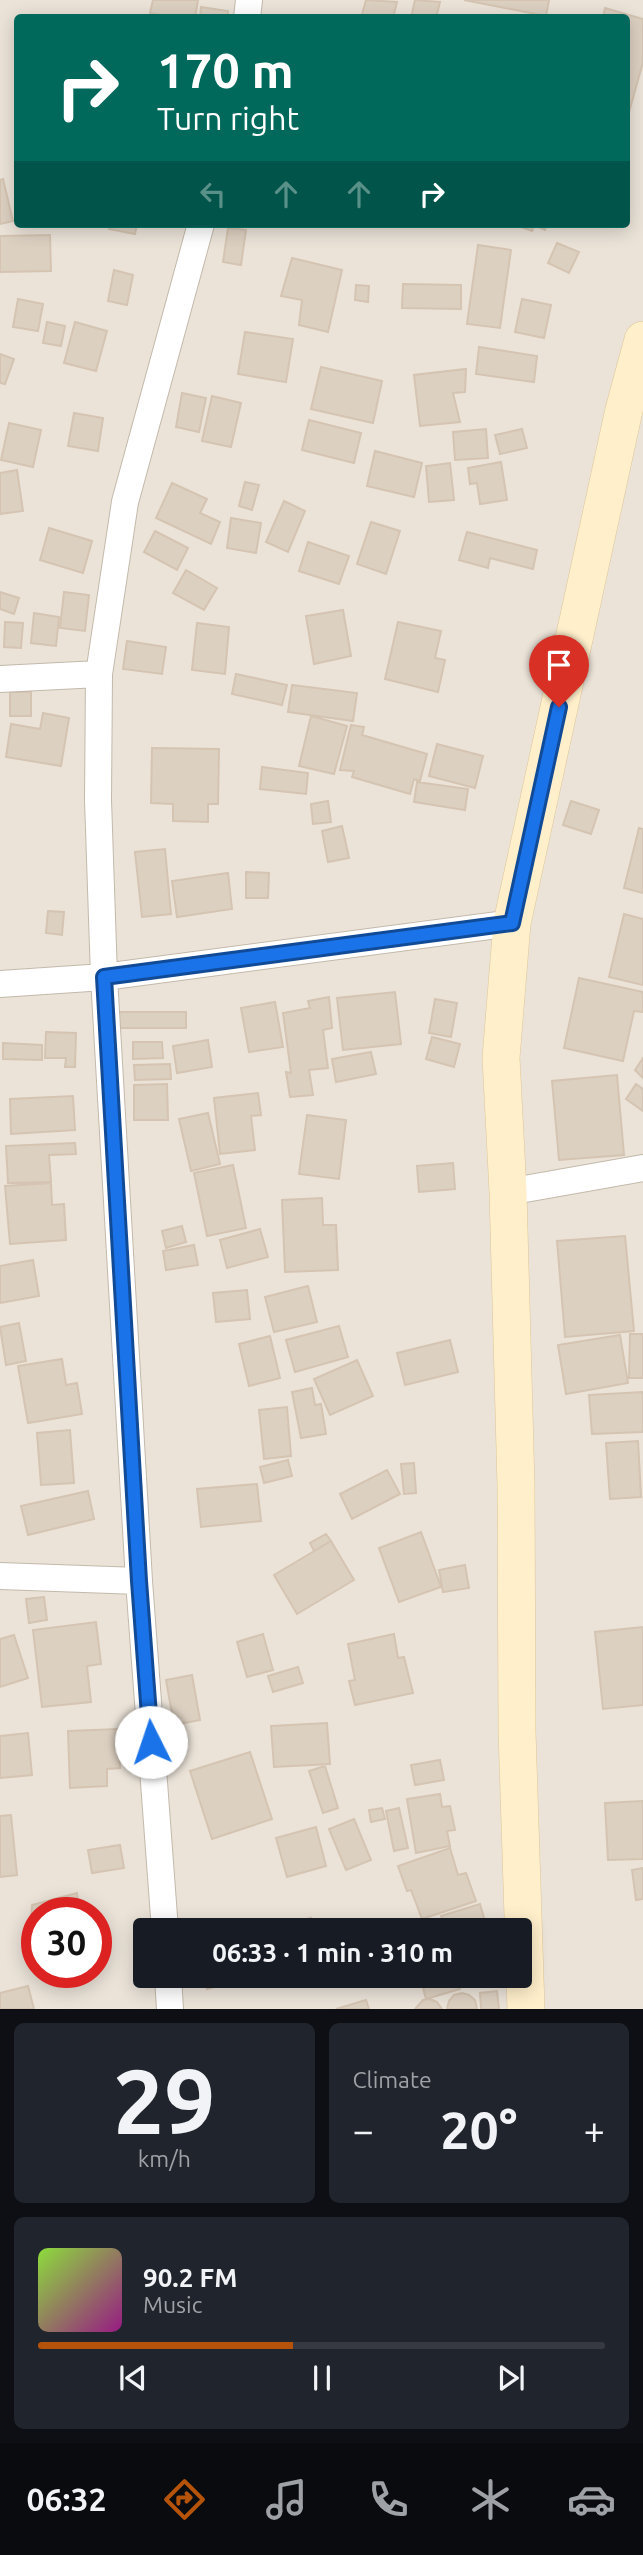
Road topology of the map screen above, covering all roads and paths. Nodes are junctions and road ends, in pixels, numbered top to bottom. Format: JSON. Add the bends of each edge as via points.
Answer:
{"nodes":[{"id":1,"x":200,"y":228,"type":"edge"},
{"id":2,"x":643,"y":340,"type":"edge"},
{"id":3,"x":634,"y":413,"type":"edge"},
{"id":4,"x":99,"y":674,"type":"junction"},
{"id":5,"x":0,"y":679,"type":"edge"},
{"id":6,"x":512,"y":923,"type":"junction"},
{"id":7,"x":104,"y":977,"type":"junction"},
{"id":8,"x":0,"y":984,"type":"edge"},
{"id":9,"x":643,"y":1168,"type":"edge"},
{"id":10,"x":508,"y":1192,"type":"junction"},
{"id":11,"x":0,"y":1576,"type":"edge"},
{"id":12,"x":139,"y":1581,"type":"junction"},
{"id":13,"x":163,"y":1918,"type":"edge"},
{"id":14,"x":169,"y":1988,"type":"edge"},
{"id":15,"x":170,"y":2009,"type":"edge"},
{"id":16,"x":526,"y":2009,"type":"edge"}],
"edges":[{"from":1,"to":4,"type":"street","via":[[125,502]]},
{"from":2,"to":3,"type":"street"},
{"from":3,"to":6,"type":"street"},
{"from":4,"to":5,"type":"street"},
{"from":4,"to":7,"type":"street"},
{"from":6,"to":7,"type":"street"},
{"from":6,"to":10,"type":"street","via":[[502,1058]]},
{"from":7,"to":8,"type":"street"},
{"from":7,"to":12,"type":"street"},
{"from":9,"to":10,"type":"street"},
{"from":10,"to":16,"type":"street"},
{"from":11,"to":12,"type":"street"},
{"from":12,"to":13,"type":"street"},
{"from":14,"to":15,"type":"street"}]}
